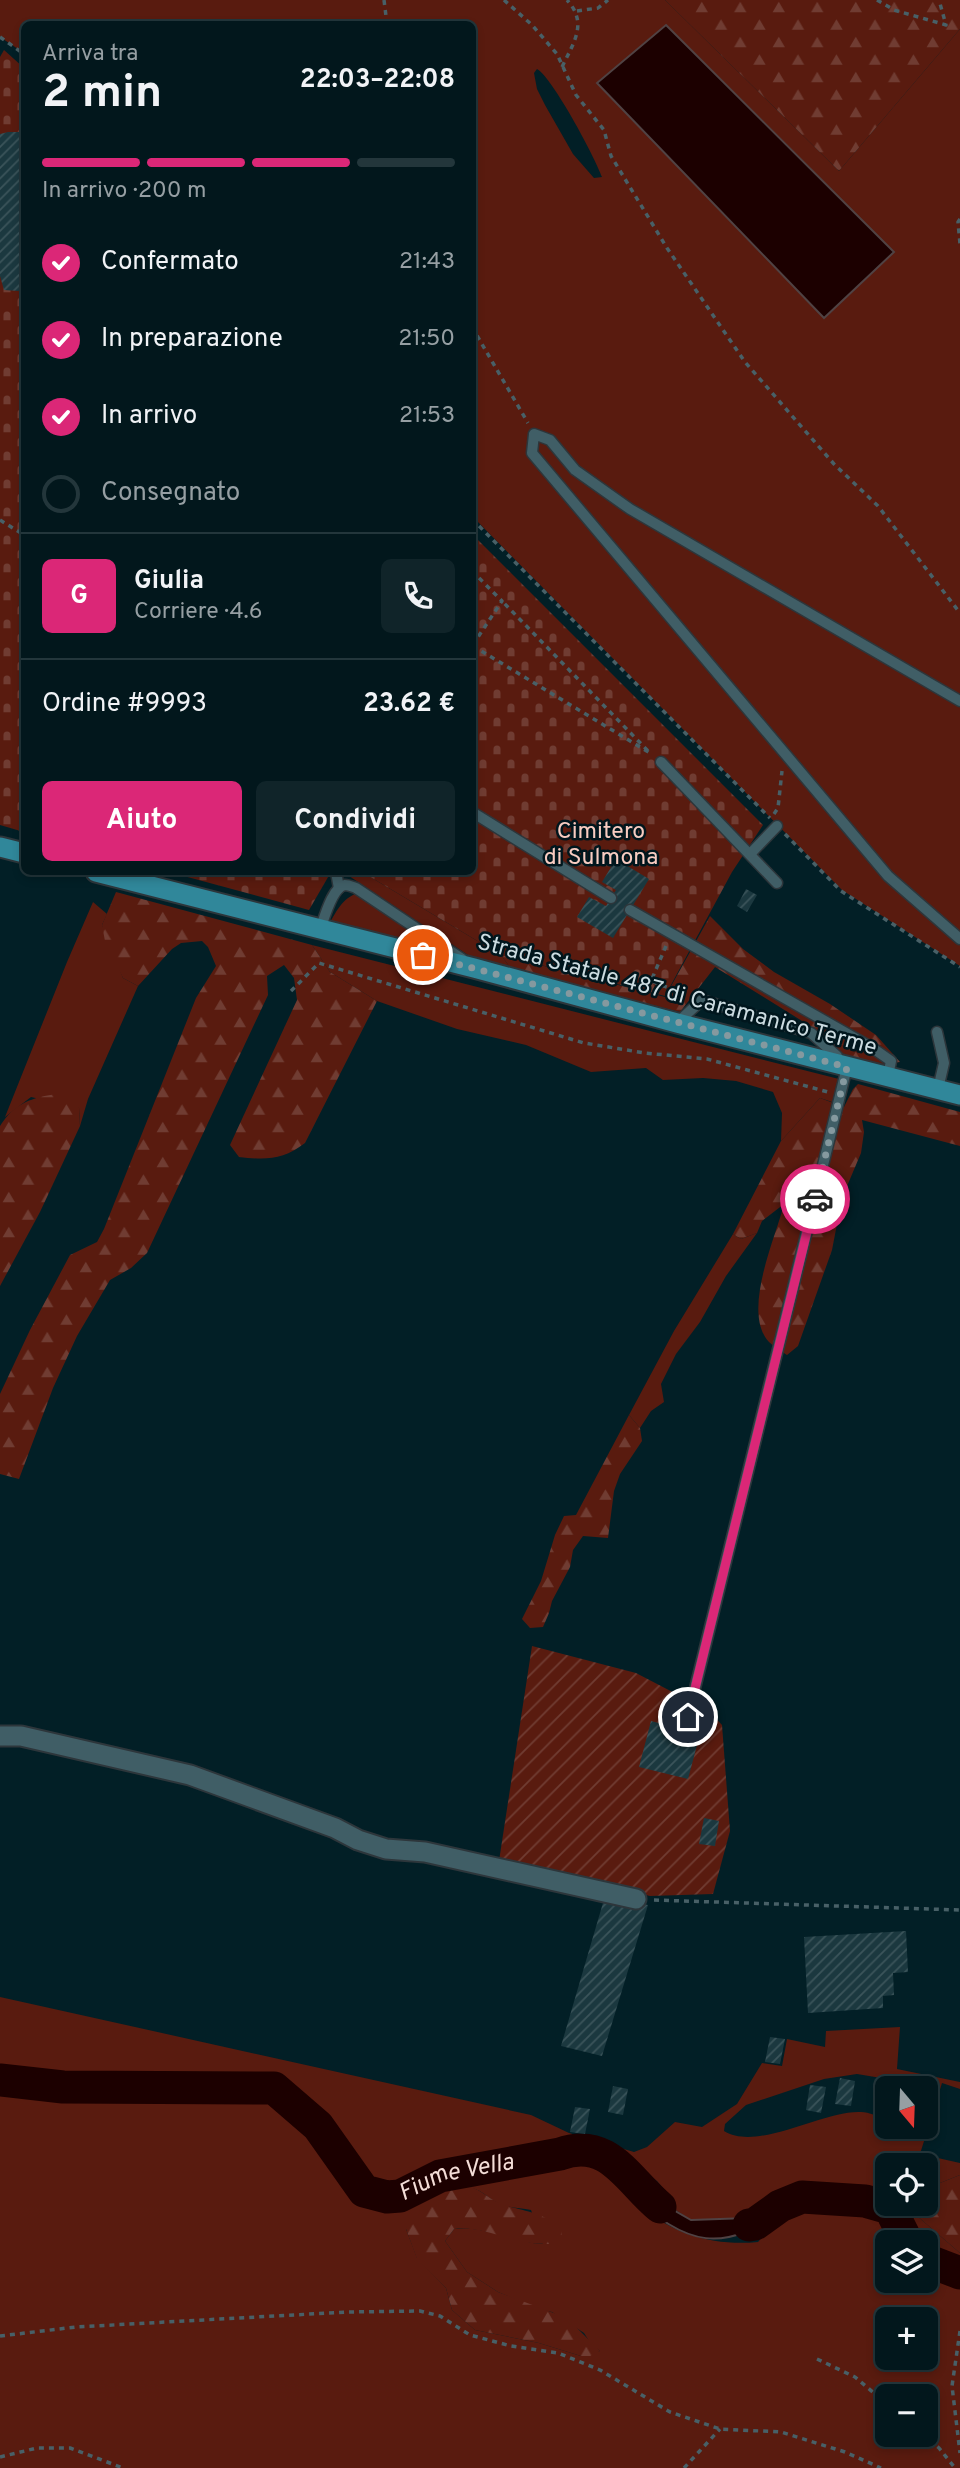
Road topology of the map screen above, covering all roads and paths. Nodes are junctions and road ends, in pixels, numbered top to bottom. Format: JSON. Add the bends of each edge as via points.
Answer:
{"nodes":[{"id":1,"x":384,"y":0,"type":"edge"},
{"id":2,"x":504,"y":0,"type":"edge"},
{"id":3,"x":567,"y":0,"type":"edge"},
{"id":4,"x":608,"y":0,"type":"edge"},
{"id":5,"x":877,"y":0,"type":"edge"},
{"id":6,"x":939,"y":0,"type":"edge"},
{"id":7,"x":577,"y":12,"type":"junction"},
{"id":8,"x":387,"y":21,"type":"edge"},
{"id":9,"x":0,"y":37,"type":"edge"},
{"id":10,"x":21,"y":52,"type":"edge"},
{"id":11,"x":562,"y":67,"type":"junction"},
{"id":12,"x":960,"y":219,"type":"edge"},
{"id":13,"x":960,"y":244,"type":"edge"},
{"id":14,"x":476,"y":334,"type":"edge"},
{"id":15,"x":534,"y":434,"type":"junction"},
{"id":16,"x":0,"y":520,"type":"edge"},
{"id":17,"x":476,"y":523,"type":"edge"},
{"id":18,"x":21,"y":533,"type":"edge"},
{"id":19,"x":476,"y":575,"type":"edge"},
{"id":20,"x":502,"y":601,"type":"junction"},
{"id":21,"x":960,"y":613,"type":"edge"},
{"id":22,"x":476,"y":641,"type":"edge"},
{"id":23,"x":476,"y":648,"type":"edge"},
{"id":24,"x":960,"y":702,"type":"edge"},
{"id":25,"x":782,"y":750,"type":"junction"},
{"id":26,"x":661,"y":762,"type":"dead end"},
{"id":27,"x":476,"y":814,"type":"edge"},
{"id":28,"x":769,"y":818,"type":"junction"},
{"id":29,"x":777,"y":826,"type":"junction"},
{"id":30,"x":0,"y":847,"type":"edge"},
{"id":31,"x":21,"y":852,"type":"edge"},
{"id":32,"x":751,"y":853,"type":"junction"},
{"id":33,"x":108,"y":875,"type":"edge"},
{"id":34,"x":337,"y":875,"type":"edge"},
{"id":35,"x":777,"y":883,"type":"dead end"},
{"id":36,"x":339,"y":888,"type":"junction"},
{"id":37,"x":611,"y":898,"type":"dead end"},
{"id":38,"x":630,"y":910,"type":"dead end"},
{"id":39,"x":320,"y":930,"type":"junction"},
{"id":40,"x":672,"y":934,"type":"junction"},
{"id":41,"x":960,"y":939,"type":"edge"},
{"id":42,"x":960,"y":967,"type":"edge"},
{"id":43,"x":474,"y":968,"type":"junction"},
{"id":44,"x":291,"y":990,"type":"dead end"},
{"id":45,"x":702,"y":1000,"type":"junction"},
{"id":46,"x":677,"y":1023,"type":"junction"},
{"id":47,"x":937,"y":1032,"type":"dead end"},
{"id":48,"x":843,"y":1066,"type":"junction"},
{"id":49,"x":888,"y":1076,"type":"junction"},
{"id":50,"x":938,"y":1090,"type":"junction"},
{"id":51,"x":840,"y":1095,"type":"junction"},
{"id":52,"x":960,"y":1095,"type":"edge"},
{"id":53,"x":688,"y":1717,"type":"dead end"},
{"id":54,"x":0,"y":1736,"type":"edge"},
{"id":55,"x":636,"y":1899,"type":"joint"},
{"id":56,"x":960,"y":1910,"type":"edge"},
{"id":57,"x":960,"y":2331,"type":"edge"},
{"id":58,"x":0,"y":2336,"type":"edge"},
{"id":59,"x":817,"y":2360,"type":"dead end"},
{"id":60,"x":875,"y":2394,"type":"edge"},
{"id":61,"x":720,"y":2429,"type":"junction"},
{"id":62,"x":938,"y":2447,"type":"edge"},
{"id":63,"x":960,"y":2453,"type":"edge"},
{"id":64,"x":0,"y":2457,"type":"edge"},
{"id":65,"x":123,"y":2468,"type":"edge"},
{"id":66,"x":684,"y":2468,"type":"edge"},
{"id":67,"x":881,"y":2468,"type":"edge"},
{"id":68,"x":955,"y":2468,"type":"edge"}],
"edges":[{"from":1,"to":8,"type":"path"},
{"from":2,"to":11,"type":"path","via":[[532,25]]},
{"from":3,"to":7,"type":"path"},
{"from":4,"to":7,"type":"path","via":[[598,8]]},
{"from":5,"to":6,"type":"path","via":[[946,25]]},
{"from":7,"to":11,"type":"path","via":[[577,31]]},
{"from":9,"to":10,"type":"path"},
{"from":11,"to":21,"type":"path","via":[[576,95],[604,130],[611,156],[667,248],[746,362],[834,464],[878,506]]},
{"from":12,"to":13,"type":"path"},
{"from":14,"to":15,"type":"path"},
{"from":15,"to":24,"type":"lane","via":[[550,440],[575,470],[630,509]]},
{"from":15,"to":25,"type":"lane","via":[[532,453]]},
{"from":16,"to":18,"type":"path"},
{"from":17,"to":28,"type":"path"},
{"from":19,"to":20,"type":"path"},
{"from":20,"to":22,"type":"path"},
{"from":20,"to":23,"type":"path","via":[[650,753]]},
{"from":25,"to":28,"type":"path","via":[[778,753],[782,774],[778,808]]},
{"from":25,"to":41,"type":"lane","via":[[888,876]]},
{"from":26,"to":32,"type":"lane"},
{"from":27,"to":37,"type":"lane"},
{"from":28,"to":29,"type":"path"},
{"from":29,"to":32,"type":"lane"},
{"from":29,"to":42,"type":"path","via":[[841,891]]},
{"from":30,"to":31,"type":"main road"},
{"from":32,"to":35,"type":"lane"},
{"from":33,"to":39,"type":"main road","name":"Strada Statale 487 di Caramanico Terme"},
{"from":34,"to":36,"type":"lane"},
{"from":36,"to":39,"type":"lane"},
{"from":36,"to":43,"type":"lane","via":[[356,888]]},
{"from":38,"to":40,"type":"lane"},
{"from":39,"to":43,"type":"main road","name":"Strada Statale 487 di Caramanico Terme"},
{"from":40,"to":45,"type":"path","via":[[651,981]]},
{"from":40,"to":49,"type":"lane","via":[[874,1049],[891,1061]]},
{"from":43,"to":46,"type":"main road","name":"Strada Statale 487 di Caramanico Terme"},
{"from":44,"to":51,"type":"path","via":[[319,964],[583,1043],[707,1059]]},
{"from":45,"to":46,"type":"lane"},
{"from":45,"to":48,"type":"lane","via":[[811,1033]]},
{"from":46,"to":48,"type":"main road","name":"Strada Statale 487 di Caramanico Terme"},
{"from":47,"to":50,"type":"lane","via":[[944,1063]]},
{"from":48,"to":49,"type":"main road","name":"Strada Statale 487 di Caramanico Terme"},
{"from":48,"to":51,"type":"lane"},
{"from":49,"to":50,"type":"main road","name":"Strada Statale 487 di Caramanico Terme"},
{"from":50,"to":52,"type":"main road","name":"Strada Statale 487 di Caramanico Terme"},
{"from":51,"to":53,"type":"lane"},
{"from":54,"to":55,"type":"street","via":[[21,1736],[190,1775],[386,1849],[425,1852]]},
{"from":55,"to":56,"type":"path"},
{"from":57,"to":63,"type":"path","via":[[952,2386]]},
{"from":58,"to":61,"type":"path","via":[[76,2327],[420,2311],[440,2316],[470,2335],[569,2357],[670,2412]]},
{"from":59,"to":60,"type":"path","via":[[855,2377]]},
{"from":61,"to":66,"type":"path"},
{"from":61,"to":67,"type":"path","via":[[781,2432]]},
{"from":62,"to":68,"type":"path"},
{"from":64,"to":65,"type":"path","via":[[37,2448],[70,2448]]}]}
